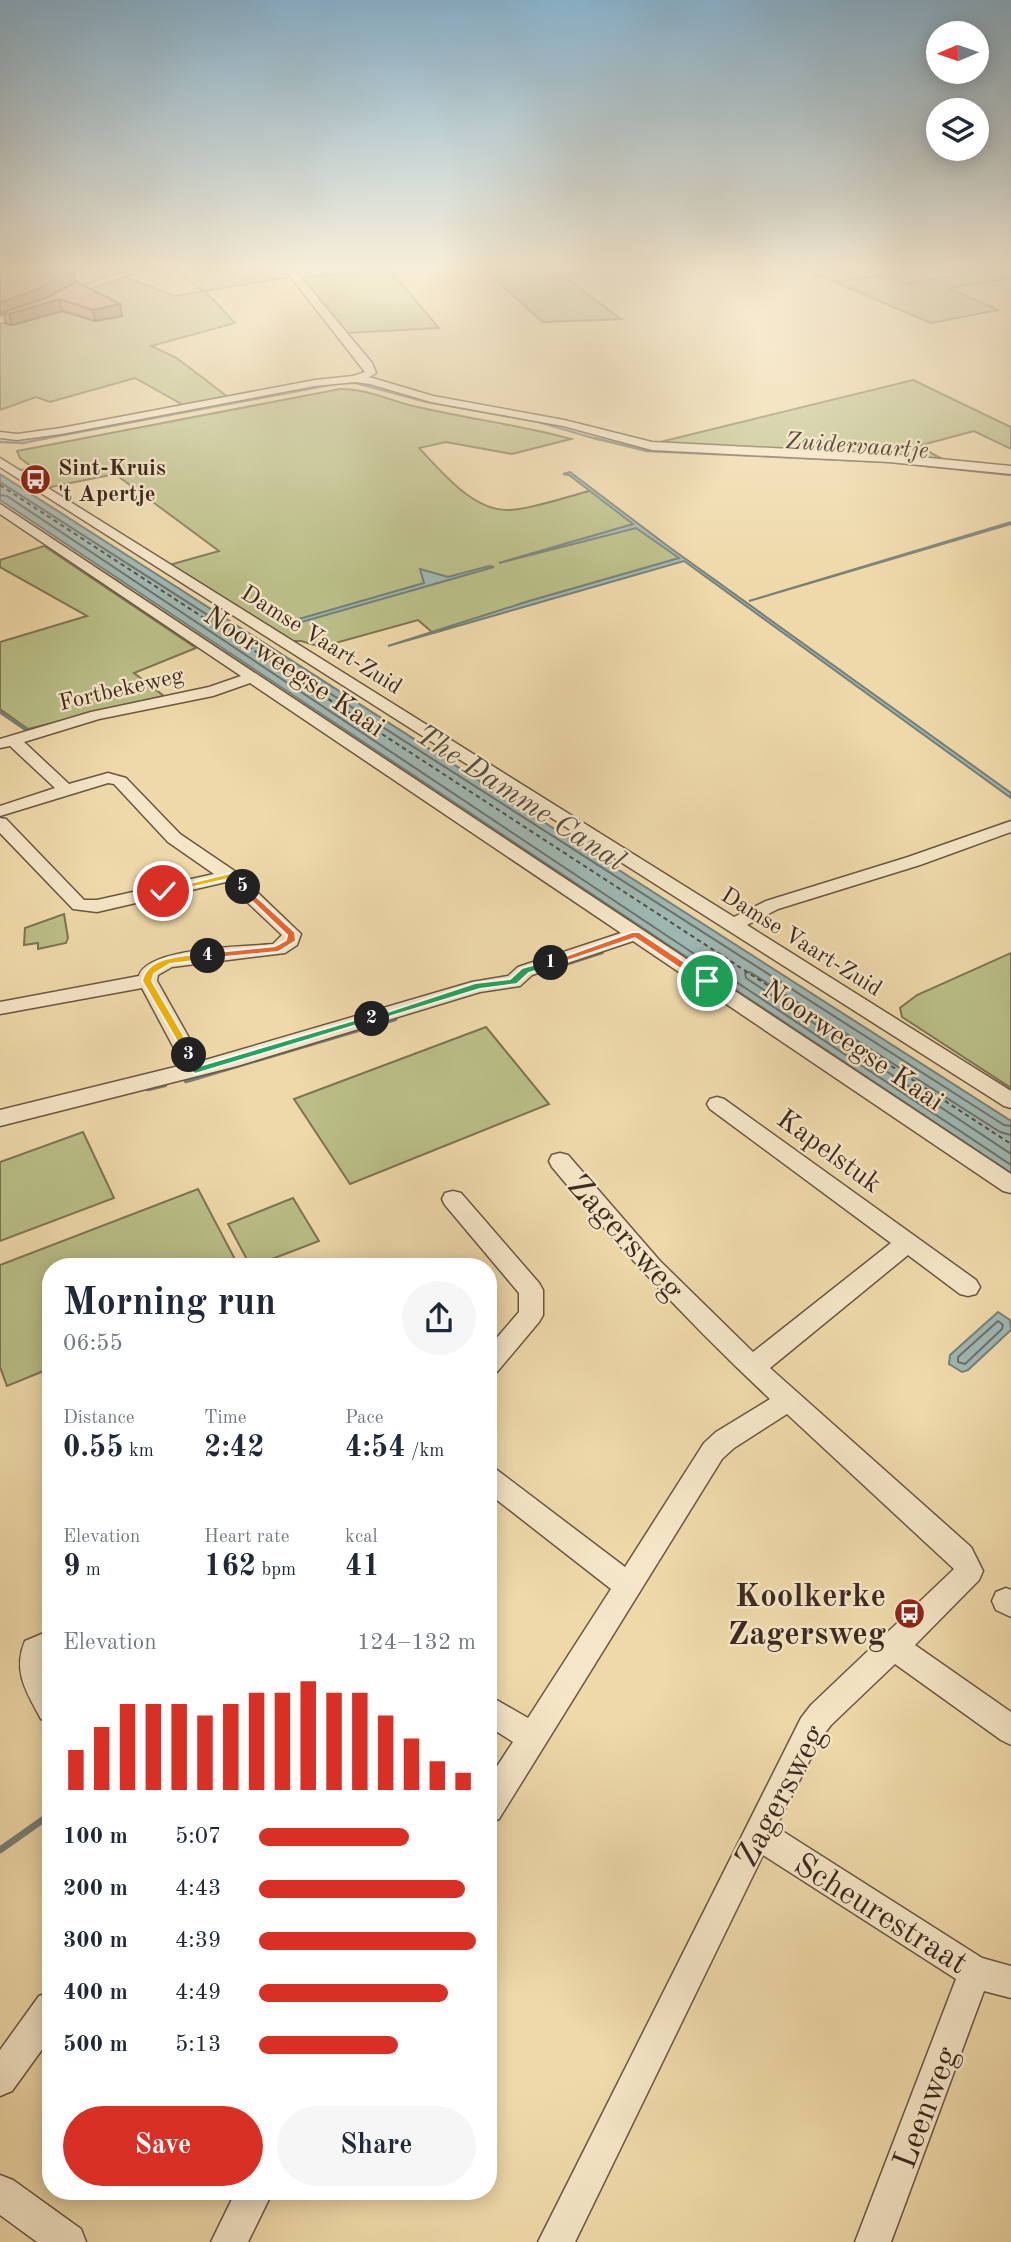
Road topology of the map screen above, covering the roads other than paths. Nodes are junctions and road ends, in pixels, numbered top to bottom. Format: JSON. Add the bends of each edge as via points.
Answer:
{"nodes":[{"id":1,"x":371,"y":373,"type":"joint"},
{"id":2,"x":355,"y":379,"type":"junction"},
{"id":3,"x":381,"y":383,"type":"junction"},
{"id":4,"x":3,"y":438,"type":"edge"},
{"id":5,"x":0,"y":462,"type":"edge"},
{"id":6,"x":1011,"y":470,"type":"edge"},
{"id":7,"x":0,"y":508,"type":"edge"},
{"id":8,"x":252,"y":677,"type":"junction"},
{"id":9,"x":6,"y":742,"type":"edge"},
{"id":10,"x":66,"y":790,"type":"junction"},
{"id":11,"x":0,"y":811,"type":"edge"},
{"id":12,"x":0,"y":822,"type":"edge"},
{"id":13,"x":1011,"y":827,"type":"edge"},
{"id":14,"x":230,"y":876,"type":"junction"},
{"id":15,"x":733,"y":925,"type":"junction"},
{"id":16,"x":636,"y":934,"type":"junction"},
{"id":17,"x":147,"y":981,"type":"junction"},
{"id":18,"x":0,"y":1008,"type":"edge"},
{"id":19,"x":195,"y":1070,"type":"junction"},
{"id":20,"x":1011,"y":1101,"type":"edge"},
{"id":21,"x":717,"y":1104,"type":"dead end"},
{"id":22,"x":0,"y":1118,"type":"edge"},
{"id":23,"x":560,"y":1161,"type":"dead end"},
{"id":24,"x":1011,"y":1185,"type":"edge"},
{"id":25,"x":453,"y":1199,"type":"dead end"},
{"id":26,"x":907,"y":1243,"type":"junction"},
{"id":27,"x":968,"y":1287,"type":"dead end"},
{"id":28,"x":497,"y":1355,"type":"edge"},
{"id":29,"x":754,"y":1366,"type":"junction"},
{"id":30,"x":790,"y":1399,"type":"junction"},
{"id":31,"x":497,"y":1485,"type":"edge"},
{"id":32,"x":627,"y":1585,"type":"junction"},
{"id":33,"x":893,"y":1646,"type":"junction"},
{"id":34,"x":42,"y":1648,"type":"edge"},
{"id":35,"x":42,"y":1694,"type":"edge"},
{"id":36,"x":497,"y":1715,"type":"edge"},
{"id":37,"x":1011,"y":1730,"type":"edge"},
{"id":38,"x":532,"y":1737,"type":"junction"},
{"id":39,"x":497,"y":1793,"type":"edge"},
{"id":40,"x":757,"y":1833,"type":"junction"},
{"id":41,"x":975,"y":1972,"type":"junction"},
{"id":42,"x":1011,"y":1982,"type":"edge"},
{"id":43,"x":42,"y":2021,"type":"edge"},
{"id":44,"x":0,"y":2079,"type":"edge"},
{"id":45,"x":0,"y":2193,"type":"edge"},
{"id":46,"x":250,"y":2200,"type":"edge"},
{"id":47,"x":68,"y":2242,"type":"edge"},
{"id":48,"x":229,"y":2242,"type":"edge"},
{"id":49,"x":556,"y":2242,"type":"edge"},
{"id":50,"x":873,"y":2242,"type":"edge"}],
"edges":[{"from":1,"to":2,"type":"street"},
{"from":1,"to":3,"type":"street"},
{"from":2,"to":3,"type":"street"},
{"from":2,"to":4,"type":"street"},
{"from":3,"to":6,"type":"street","via":[[431,399],[564,423],[652,446],[889,458]]},
{"from":5,"to":15,"type":"street","name":"Damse Vaart-Zuid"},
{"from":7,"to":8,"type":"street","name":"Noorweegse Kaai"},
{"from":8,"to":9,"type":"street","name":"Fortbekeweg","via":[[213,691],[96,715]]},
{"from":8,"to":16,"type":"street","name":"Noorweegse Kaai"},
{"from":9,"to":10,"type":"street"},
{"from":10,"to":11,"type":"street"},
{"from":10,"to":14,"type":"street","via":[[108,778],[120,781],[174,838]]},
{"from":12,"to":14,"type":"street","via":[[79,905],[97,906]]},
{"from":13,"to":15,"type":"street","via":[[772,905]]},
{"from":14,"to":17,"type":"street","via":[[292,934],[290,941],[278,949],[167,961],[149,972]]},
{"from":15,"to":20,"type":"street","name":"Damse Vaart-Zuid"},
{"from":16,"to":19,"type":"street","via":[[525,971],[513,982],[479,986]]},
{"from":16,"to":24,"type":"street","name":"Noorweegse Kaai"},
{"from":17,"to":18,"type":"street"},
{"from":17,"to":19,"type":"street"},
{"from":19,"to":22,"type":"street"},
{"from":21,"to":26,"type":"street","name":"Kapelstuk"},
{"from":23,"to":29,"type":"street","name":"Zagersweg","via":[[648,1264]]},
{"from":25,"to":28,"type":"street","via":[[531,1290],[531,1315]]},
{"from":26,"to":27,"type":"street","name":"Kapelstuk"},
{"from":26,"to":29,"type":"street"},
{"from":29,"to":30,"type":"street","name":"Zagersweg"},
{"from":30,"to":32,"type":"street","via":[[713,1451]]},
{"from":30,"to":33,"type":"street","name":"Zagersweg","via":[[961,1556],[969,1570]]},
{"from":31,"to":32,"type":"street"},
{"from":32,"to":38,"type":"street"},
{"from":33,"to":37,"type":"street"},
{"from":33,"to":40,"type":"street","name":"Zagersweg","via":[[821,1715]]},
{"from":34,"to":35,"type":"street","via":[[35,1651],[34,1677]]},
{"from":36,"to":38,"type":"street"},
{"from":38,"to":39,"type":"street"},
{"from":40,"to":41,"type":"street","name":"Scheurestraat"},
{"from":40,"to":49,"type":"street","name":"Zagersweg"},
{"from":41,"to":42,"type":"street","name":"Scheurestraat"},
{"from":41,"to":50,"type":"street","name":"Leenweg"},
{"from":43,"to":44,"type":"street"},
{"from":45,"to":47,"type":"street"},
{"from":46,"to":48,"type":"street"}]}
